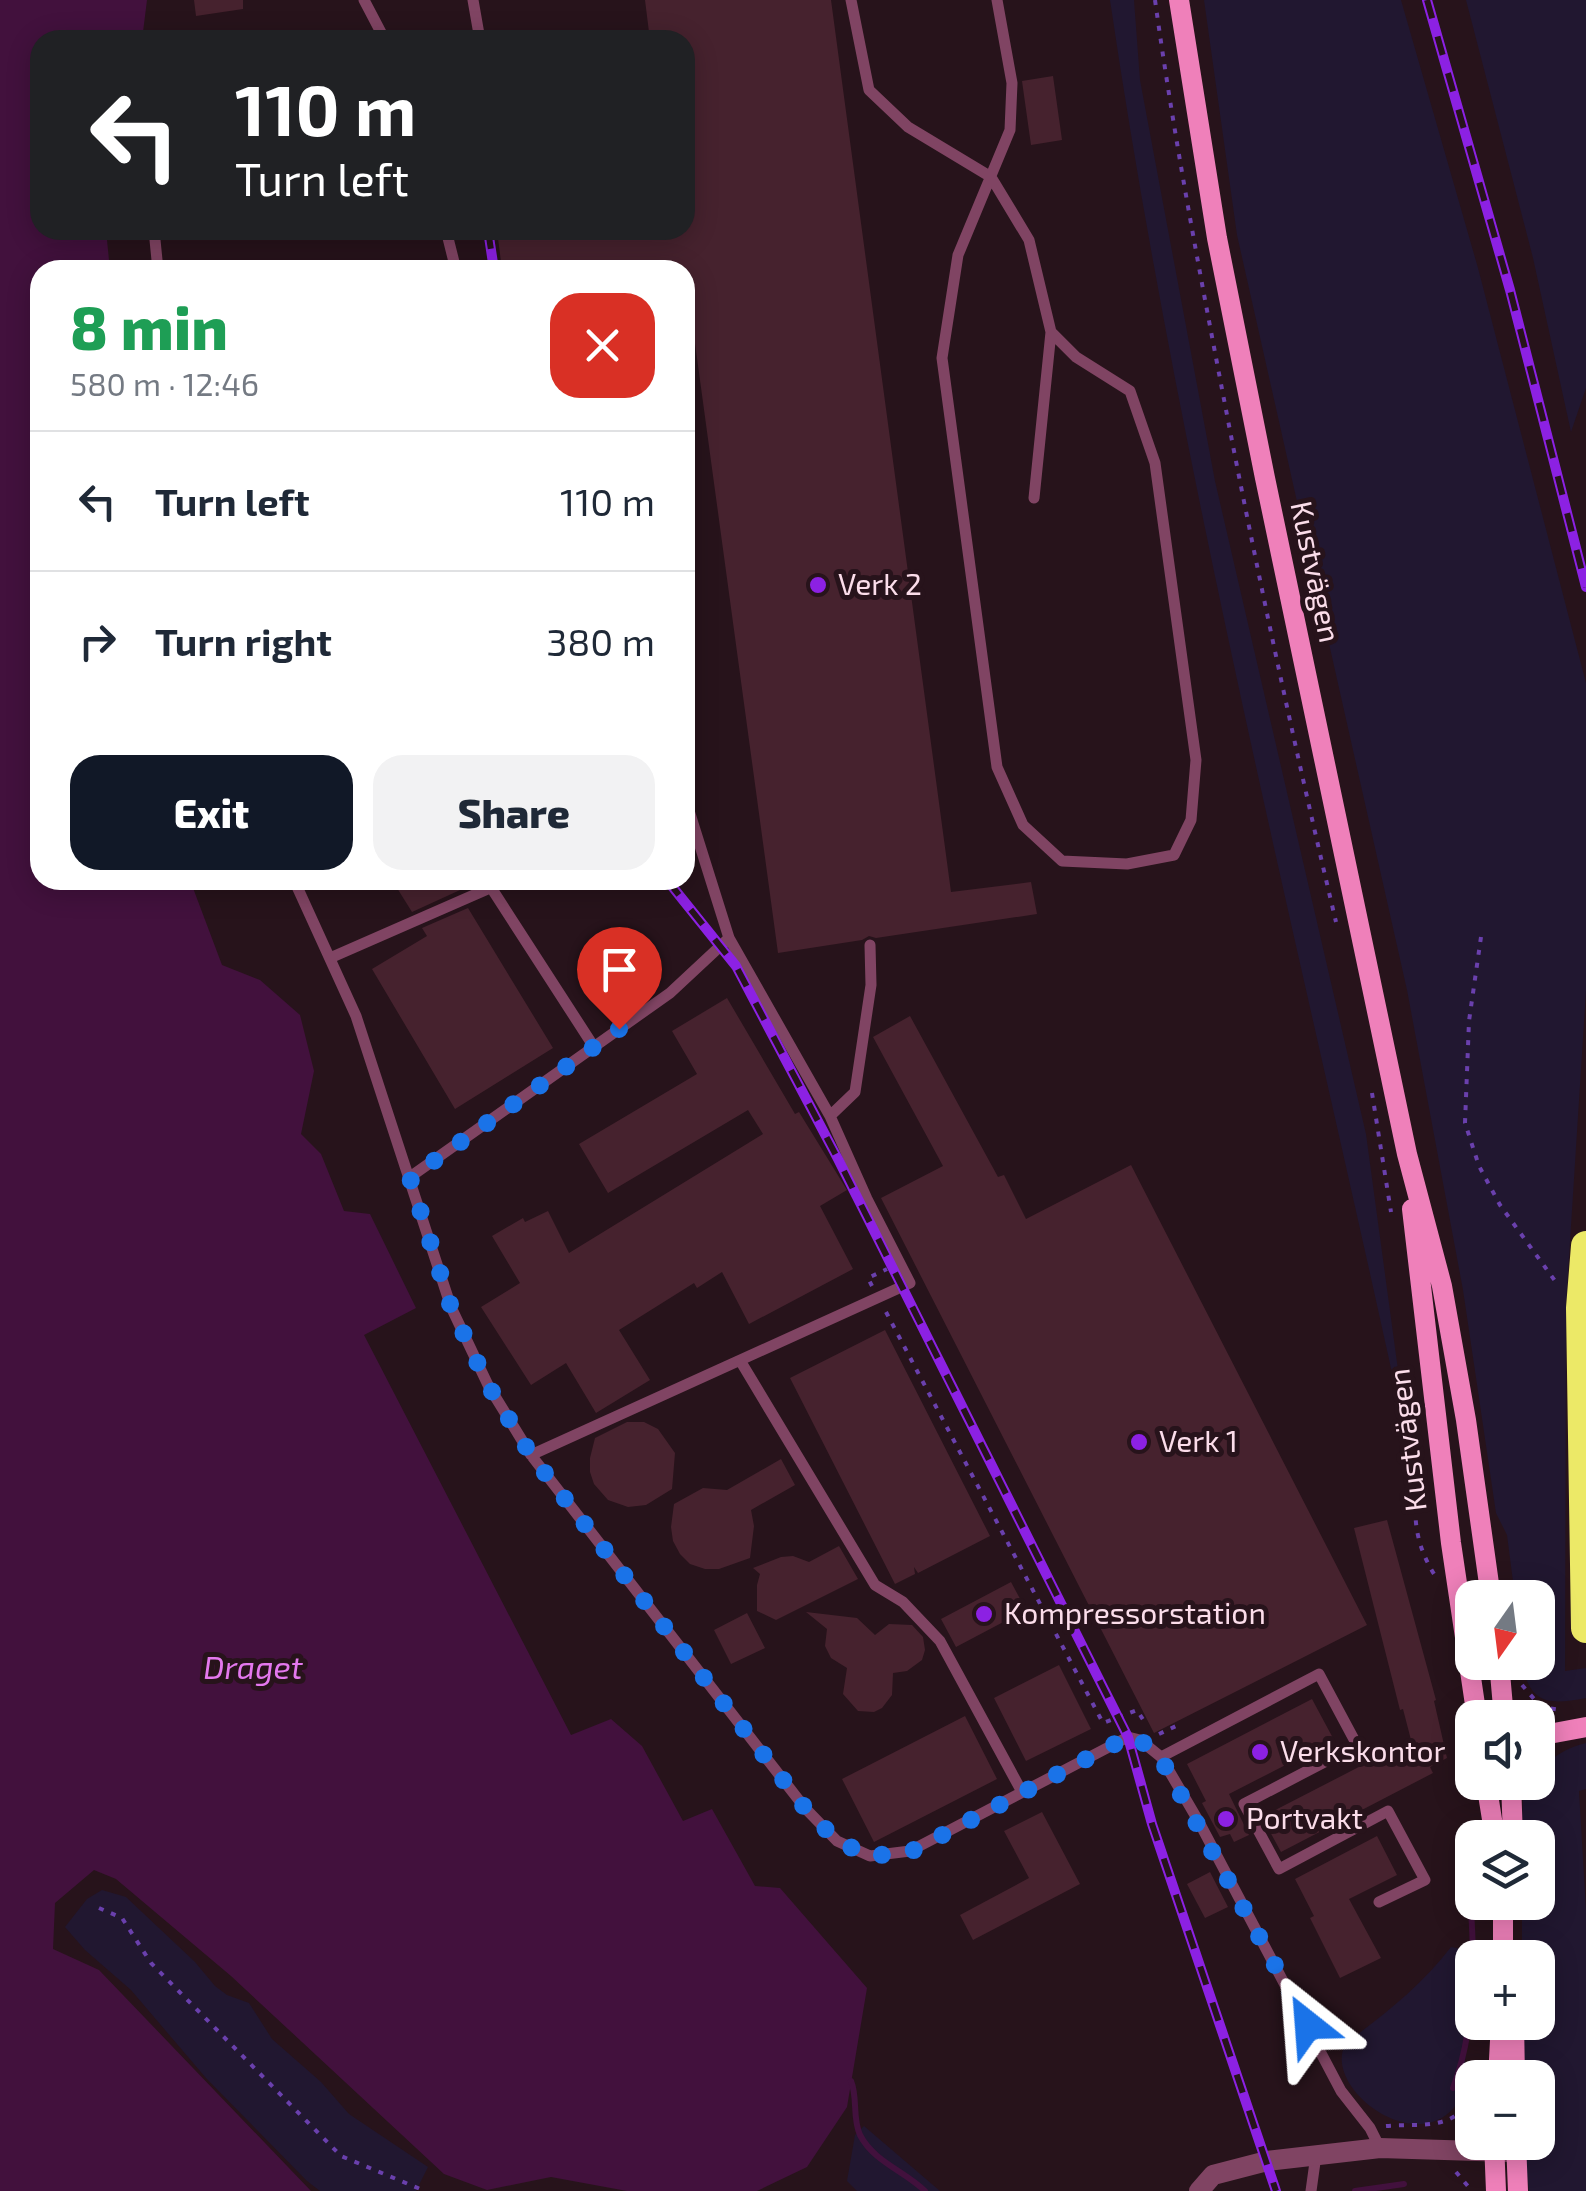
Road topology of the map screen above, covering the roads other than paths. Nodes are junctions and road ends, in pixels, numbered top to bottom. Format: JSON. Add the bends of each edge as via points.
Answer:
{"nodes":[{"id":1,"x":364,"y":0,"type":"edge"},
{"id":2,"x":473,"y":0,"type":"edge"},
{"id":3,"x":851,"y":0,"type":"edge"},
{"id":4,"x":997,"y":0,"type":"edge"},
{"id":5,"x":1179,"y":0,"type":"edge"},
{"id":6,"x":380,"y":30,"type":"edge"},
{"id":7,"x":478,"y":30,"type":"edge"},
{"id":8,"x":990,"y":177,"type":"junction"},
{"id":9,"x":1050,"y":332,"type":"junction"},
{"id":10,"x":1034,"y":498,"type":"dead end"},
{"id":11,"x":695,"y":830,"type":"edge"},
{"id":12,"x":299,"y":890,"type":"edge"},
{"id":13,"x":490,"y":890,"type":"edge"},
{"id":14,"x":493,"y":890,"type":"edge"},
{"id":15,"x":729,"y":938,"type":"junction"},
{"id":16,"x":870,"y":945,"type":"dead end"},
{"id":17,"x":330,"y":958,"type":"junction"},
{"id":18,"x":594,"y":1047,"type":"junction"},
{"id":19,"x":830,"y":1116,"type":"junction"},
{"id":20,"x":1407,"y":1154,"type":"junction"},
{"id":21,"x":410,"y":1178,"type":"junction"},
{"id":22,"x":1586,"y":1246,"type":"edge"},
{"id":23,"x":741,"y":1362,"type":"junction"},
{"id":24,"x":531,"y":1455,"type":"junction"},
{"id":25,"x":1488,"y":1580,"type":"edge"},
{"id":26,"x":1586,"y":1628,"type":"edge"},
{"id":27,"x":1468,"y":1700,"type":"edge"},
{"id":28,"x":1586,"y":1728,"type":"edge"},
{"id":29,"x":1555,"y":1733,"type":"edge"},
{"id":30,"x":1160,"y":1757,"type":"junction"},
{"id":31,"x":1022,"y":1792,"type":"junction"},
{"id":32,"x":1379,"y":1902,"type":"dead end"},
{"id":33,"x":1455,"y":2147,"type":"edge"},
{"id":34,"x":1380,"y":2148,"type":"junction"},
{"id":35,"x":1316,"y":2156,"type":"junction"},
{"id":36,"x":1495,"y":2160,"type":"edge"},
{"id":37,"x":1517,"y":2160,"type":"edge"},
{"id":38,"x":1200,"y":2191,"type":"edge"},
{"id":39,"x":1310,"y":2191,"type":"edge"},
{"id":40,"x":1496,"y":2191,"type":"edge"},
{"id":41,"x":1518,"y":2191,"type":"edge"}],
"edges":[{"from":1,"to":6,"type":"lane"},
{"from":2,"to":7,"type":"lane"},
{"from":3,"to":8,"type":"lane","via":[[869,90],[908,127]]},
{"from":4,"to":8,"type":"lane","via":[[1012,83],[1010,130]]},
{"from":5,"to":20,"type":"main road","name":"Kustvägen","via":[[1216,238]]},
{"from":8,"to":9,"type":"lane","via":[[1029,240]]},
{"from":8,"to":9,"type":"lane","via":[[958,255],[942,358],[997,768],[1024,825],[1062,861],[1128,864],[1174,855],[1191,820],[1195,775],[1155,463],[1130,391],[1076,358]]},
{"from":9,"to":10,"type":"lane"},
{"from":11,"to":15,"type":"lane"},
{"from":12,"to":17,"type":"lane"},
{"from":13,"to":17,"type":"lane"},
{"from":14,"to":18,"type":"lane"},
{"from":15,"to":18,"type":"lane","via":[[670,993]]},
{"from":15,"to":19,"type":"lane"},
{"from":16,"to":19,"type":"lane","via":[[871,986],[855,1092]]},
{"from":17,"to":21,"type":"lane"},
{"from":18,"to":21,"type":"lane"},
{"from":19,"to":23,"type":"lane","via":[[910,1283]]},
{"from":20,"to":25,"type":"main road","name":"Kustvägen","via":[[1442,1286]]},
{"from":20,"to":27,"type":"main road","name":"Kustvägen"},
{"from":21,"to":24,"type":"lane","via":[[451,1307]]},
{"from":22,"to":26,"type":"highway"},
{"from":23,"to":24,"type":"lane"},
{"from":23,"to":31,"type":"lane","via":[[875,1585],[903,1602],[940,1641]]},
{"from":24,"to":31,"type":"lane","via":[[837,1841],[870,1856],[910,1852]]},
{"from":28,"to":29,"type":"main road"},
{"from":30,"to":31,"type":"lane","via":[[1128,1737]]},
{"from":30,"to":32,"type":"lane","via":[[1319,1674],[1357,1745],[1244,1804],[1279,1869],[1388,1810],[1426,1880]]},
{"from":30,"to":34,"type":"lane","via":[[1341,2091]]},
{"from":33,"to":34,"type":"street"},
{"from":34,"to":35,"type":"street"},
{"from":35,"to":38,"type":"street","via":[[1228,2169]]},
{"from":35,"to":39,"type":"lane"},
{"from":36,"to":40,"type":"main road"},
{"from":37,"to":41,"type":"main road"}]}
